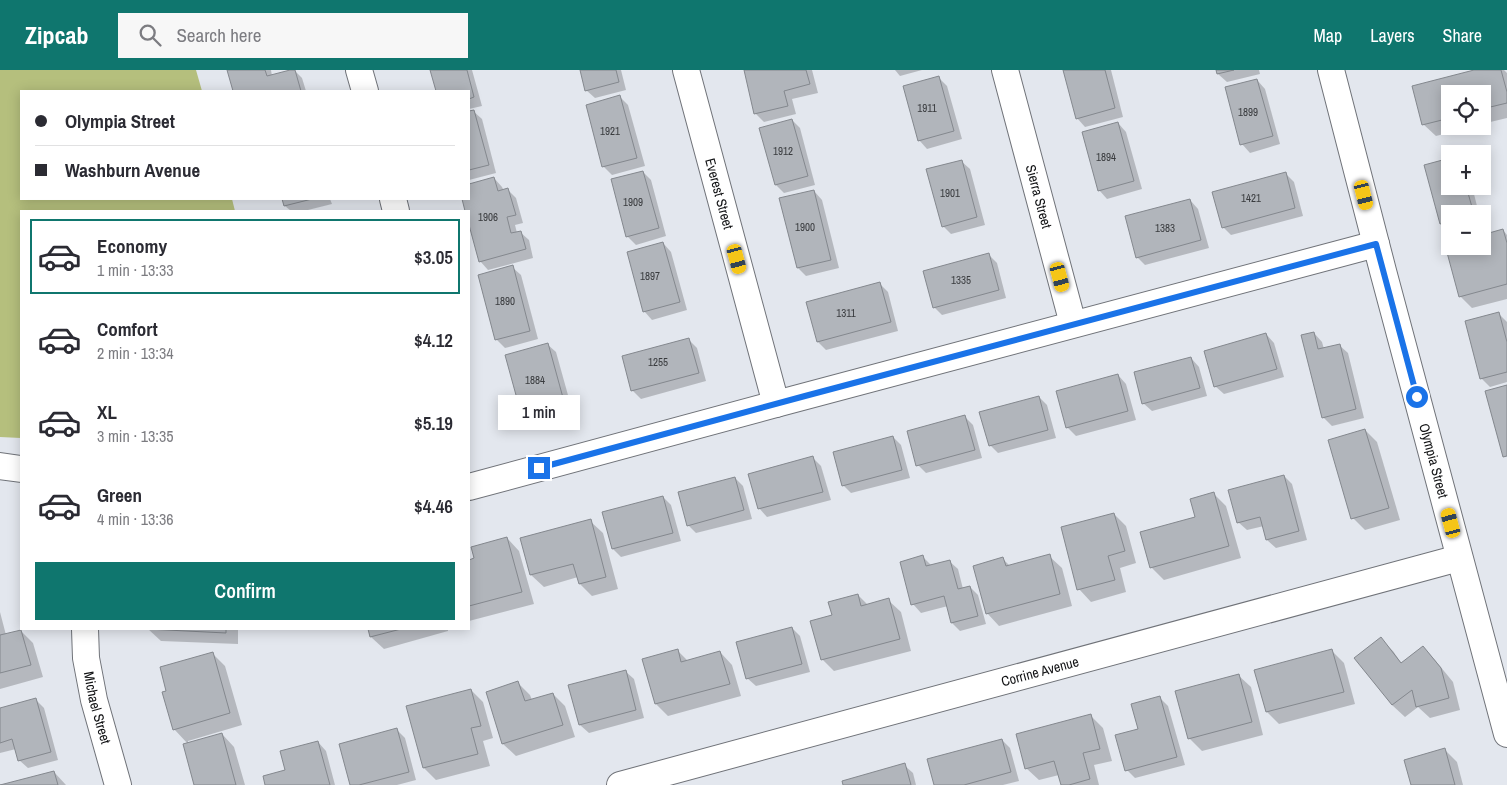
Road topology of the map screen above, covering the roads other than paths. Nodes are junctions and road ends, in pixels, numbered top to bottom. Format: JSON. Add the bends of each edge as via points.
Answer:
{"nodes":[{"id":1,"x":359,"y":70,"type":"edge"},
{"id":2,"x":686,"y":70,"type":"edge"},
{"id":3,"x":1005,"y":70,"type":"edge"},
{"id":4,"x":1331,"y":70,"type":"edge"},
{"id":5,"x":365,"y":90,"type":"edge"},
{"id":6,"x":1376,"y":244,"type":"junction"},
{"id":7,"x":1073,"y":324,"type":"junction"},
{"id":8,"x":776,"y":404,"type":"junction"},
{"id":9,"x":0,"y":466,"type":"edge"},
{"id":10,"x":20,"y":469,"type":"edge"},
{"id":11,"x":470,"y":487,"type":"edge"},
{"id":12,"x":1459,"y":558,"type":"junction"},
{"id":13,"x":85,"y":630,"type":"edge"},
{"id":14,"x":1507,"y":734,"type":"edge"},
{"id":15,"x":118,"y":785,"type":"edge"},
{"id":16,"x":620,"y":785,"type":"edge"}],
"edges":[{"from":1,"to":5,"type":"street"},
{"from":2,"to":8,"type":"street","name":"Everest Street"},
{"from":3,"to":7,"type":"street","name":"Sierra Street"},
{"from":4,"to":6,"type":"street","name":"Olympia Street"},
{"from":6,"to":7,"type":"street"},
{"from":6,"to":12,"type":"street","name":"Olympia Street"},
{"from":7,"to":8,"type":"street"},
{"from":8,"to":11,"type":"street"},
{"from":9,"to":10,"type":"street"},
{"from":12,"to":14,"type":"street","name":"Olympia Street"},
{"from":12,"to":16,"type":"street","name":"Corrine Avenue"},
{"from":13,"to":15,"type":"street","name":"Michael Street","via":[[86,658],[94,700]]}]}
